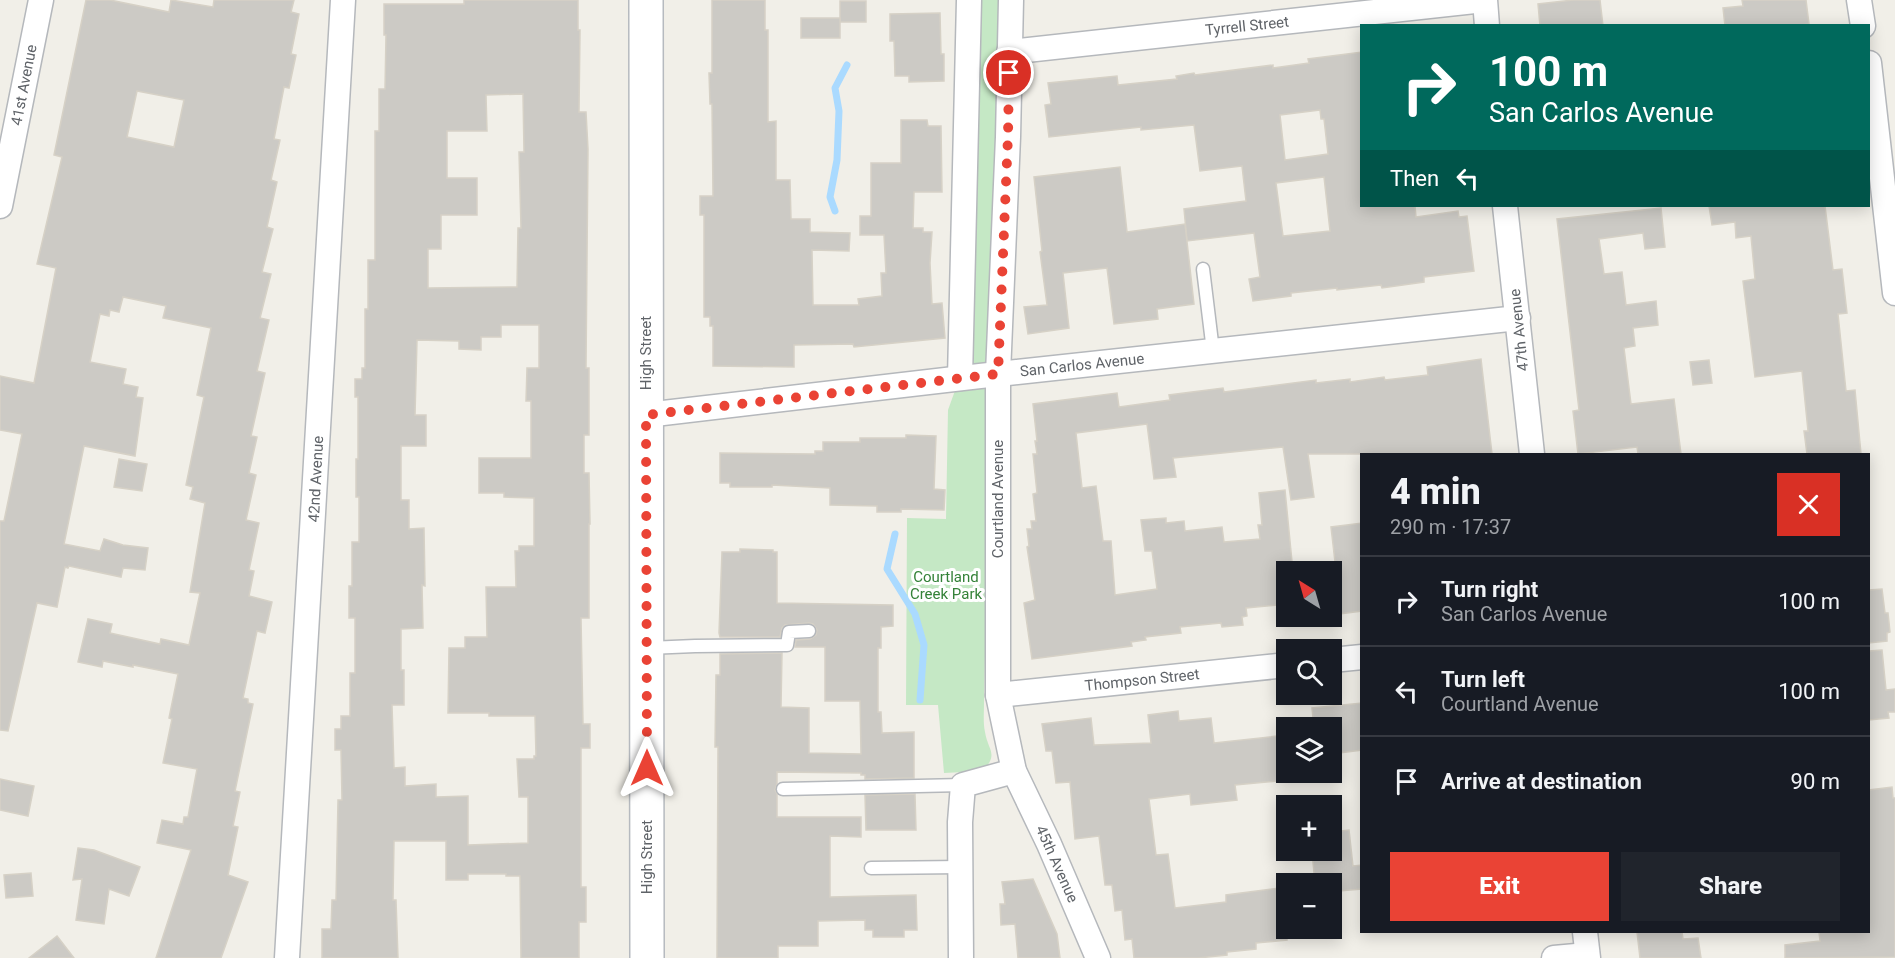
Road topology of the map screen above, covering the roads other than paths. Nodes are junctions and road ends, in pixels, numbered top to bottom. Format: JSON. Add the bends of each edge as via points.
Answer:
{"nodes":[{"id":1,"x":41,"y":0,"type":"edge"},
{"id":2,"x":343,"y":0,"type":"edge"},
{"id":3,"x":646,"y":0,"type":"edge"},
{"id":4,"x":969,"y":0,"type":"edge"},
{"id":5,"x":1011,"y":0,"type":"edge"},
{"id":6,"x":1484,"y":0,"type":"edge"},
{"id":7,"x":1859,"y":0,"type":"edge"},
{"id":8,"x":1487,"y":24,"type":"edge"},
{"id":9,"x":1863,"y":24,"type":"edge"},
{"id":10,"x":1009,"y":52,"type":"junction"},
{"id":11,"x":1870,"y":72,"type":"edge"},
{"id":12,"x":0,"y":206,"type":"edge"},
{"id":13,"x":1505,"y":207,"type":"edge"},
{"id":14,"x":1203,"y":269,"type":"dead end"},
{"id":15,"x":1895,"y":293,"type":"edge"},
{"id":16,"x":1518,"y":318,"type":"junction"},
{"id":17,"x":1213,"y":351,"type":"junction"},
{"id":18,"x":998,"y":374,"type":"junction"},
{"id":19,"x":960,"y":378,"type":"junction"},
{"id":20,"x":646,"y":415,"type":"junction"},
{"id":21,"x":1532,"y":453,"type":"edge"},
{"id":22,"x":809,"y":631,"type":"dead end"},
{"id":23,"x":647,"y":648,"type":"junction"},
{"id":24,"x":1360,"y":657,"type":"edge"},
{"id":25,"x":1342,"y":659,"type":"edge"},
{"id":26,"x":1276,"y":665,"type":"edge"},
{"id":27,"x":998,"y":695,"type":"junction"},
{"id":28,"x":1014,"y":771,"type":"junction"},
{"id":29,"x":963,"y":785,"type":"junction"},
{"id":30,"x":783,"y":789,"type":"dead end"},
{"id":31,"x":961,"y":867,"type":"junction"},
{"id":32,"x":871,"y":868,"type":"dead end"},
{"id":33,"x":1586,"y":948,"type":"edge"},
{"id":34,"x":287,"y":958,"type":"edge"},
{"id":35,"x":647,"y":958,"type":"edge"},
{"id":36,"x":961,"y":958,"type":"edge"},
{"id":37,"x":1098,"y":958,"type":"edge"},
{"id":38,"x":1554,"y":958,"type":"edge"}],
"edges":[{"from":1,"to":12,"type":"street","name":"41st Avenue"},
{"from":2,"to":34,"type":"street","name":"42nd Avenue"},
{"from":3,"to":20,"type":"main road","name":"High Street"},
{"from":4,"to":19,"type":"street"},
{"from":5,"to":10,"type":"street","name":"Courtland Avenue"},
{"from":6,"to":8,"type":"street"},
{"from":6,"to":10,"type":"street","name":"Tyrrell Street"},
{"from":7,"to":9,"type":"street"},
{"from":10,"to":18,"type":"street","name":"Courtland Avenue"},
{"from":11,"to":15,"type":"street"},
{"from":13,"to":16,"type":"street","name":"47th Avenue"},
{"from":14,"to":17,"type":"lane"},
{"from":16,"to":17,"type":"street","name":"San Carlos Avenue"},
{"from":16,"to":21,"type":"street","name":"47th Avenue"},
{"from":17,"to":18,"type":"street","name":"San Carlos Avenue"},
{"from":18,"to":19,"type":"street","name":"San Carlos Avenue"},
{"from":18,"to":27,"type":"street","name":"Courtland Avenue"},
{"from":19,"to":20,"type":"street","name":"San Carlos Avenue"},
{"from":20,"to":23,"type":"main road","name":"High Street"},
{"from":22,"to":23,"type":"lane","via":[[789,632],[787,645]]},
{"from":23,"to":35,"type":"main road","name":"High Street"},
{"from":24,"to":25,"type":"street"},
{"from":26,"to":27,"type":"street","name":"Thompson Street"},
{"from":27,"to":28,"type":"street","name":"Courtland Avenue"},
{"from":28,"to":29,"type":"street"},
{"from":28,"to":37,"type":"street","name":"45th Avenue"},
{"from":29,"to":30,"type":"lane"},
{"from":29,"to":31,"type":"street"},
{"from":31,"to":32,"type":"lane"},
{"from":31,"to":36,"type":"street"},
{"from":33,"to":38,"type":"street"}]}
